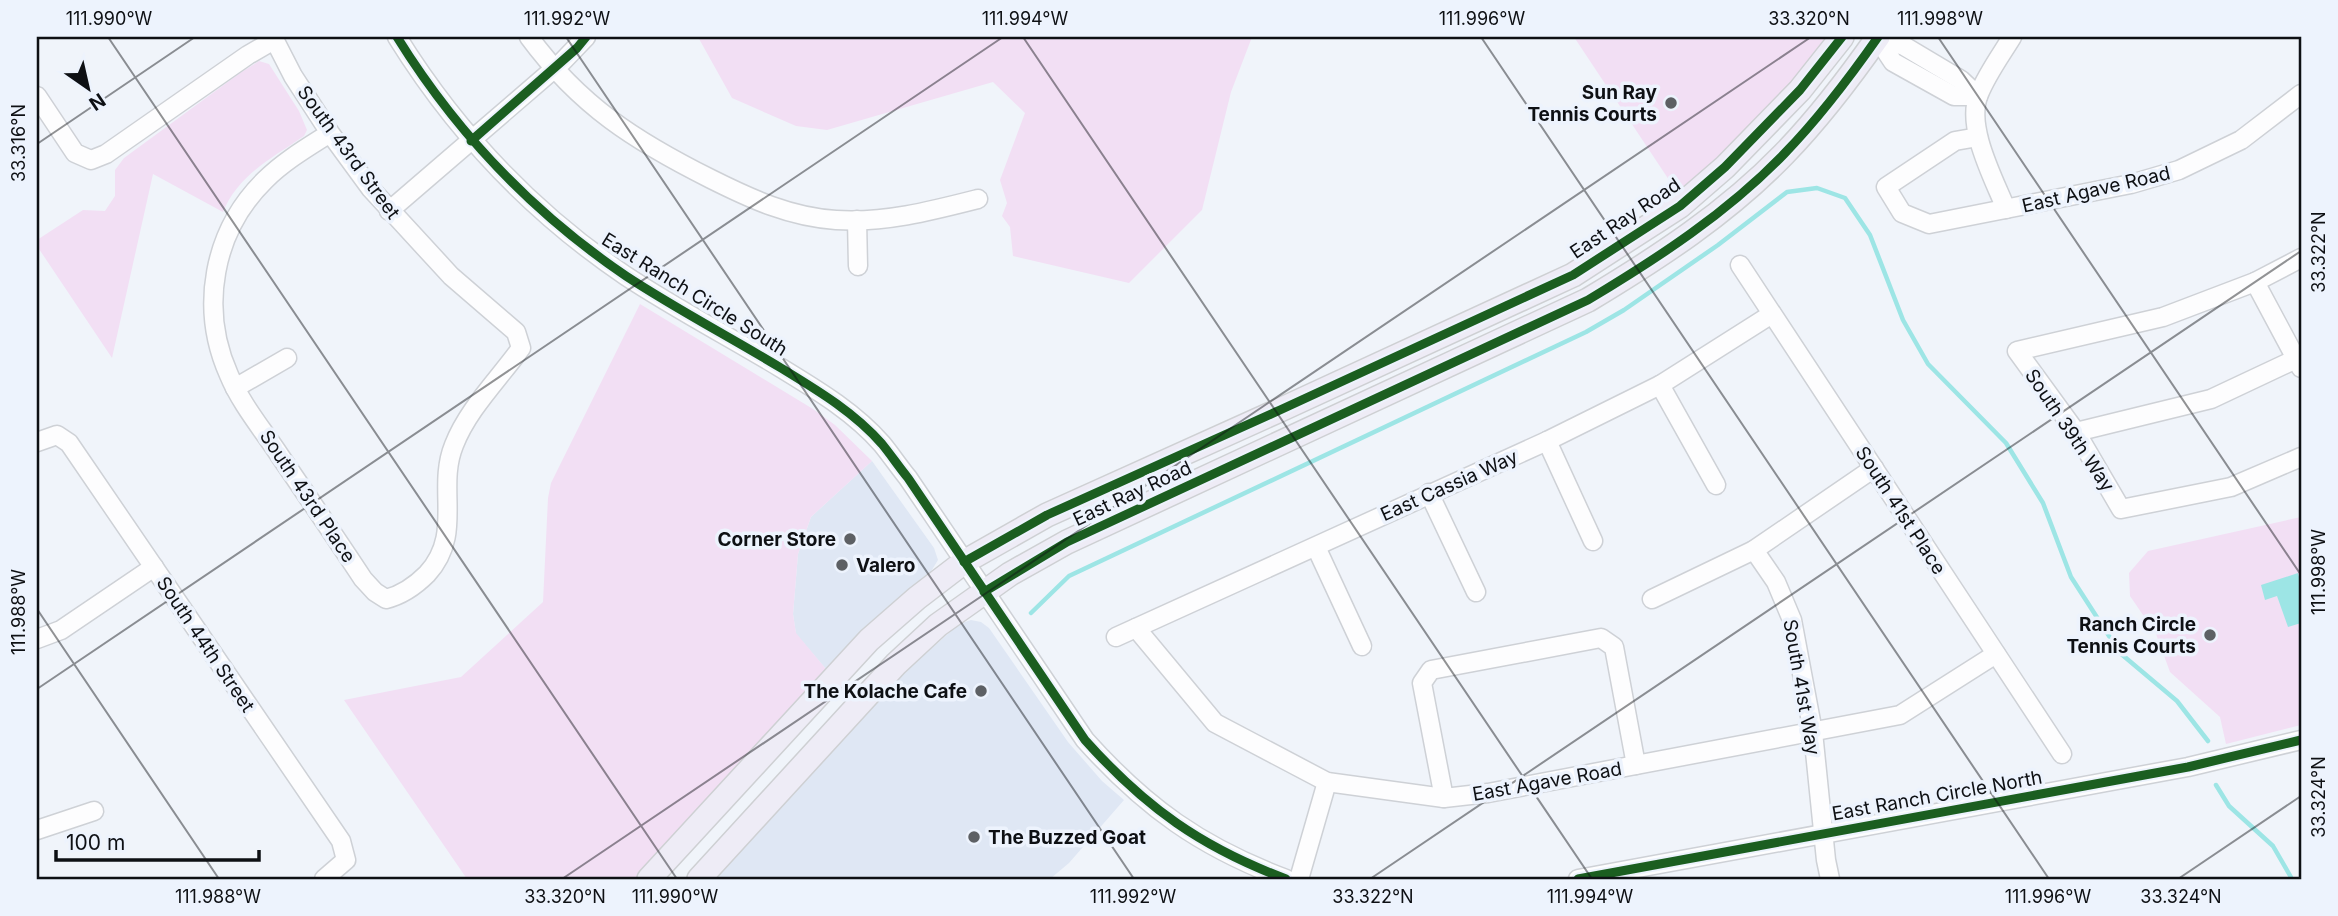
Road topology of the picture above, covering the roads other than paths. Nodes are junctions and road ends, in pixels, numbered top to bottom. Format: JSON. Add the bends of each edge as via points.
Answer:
{"nodes":[{"id":1,"x":397,"y":37,"type":"edge"},
{"id":2,"x":529,"y":37,"type":"edge"},
{"id":3,"x":586,"y":37,"type":"edge"},
{"id":4,"x":1842,"y":37,"type":"edge"},
{"id":5,"x":1877,"y":37,"type":"edge"},
{"id":6,"x":2012,"y":37,"type":"edge"},
{"id":7,"x":274,"y":38,"type":"edge"},
{"id":8,"x":554,"y":68,"type":"junction"},
{"id":9,"x":2301,"y":94,"type":"edge"},
{"id":10,"x":37,"y":96,"type":"edge"},
{"id":11,"x":1978,"y":96,"type":"junction"},
{"id":12,"x":330,"y":133,"type":"junction"},
{"id":13,"x":1978,"y":137,"type":"junction"},
{"id":14,"x":471,"y":141,"type":"junction"},
{"id":15,"x":978,"y":199,"type":"dead end"},
{"id":16,"x":2006,"y":209,"type":"junction"},
{"id":17,"x":389,"y":211,"type":"junction"},
{"id":18,"x":857,"y":220,"type":"junction"},
{"id":19,"x":2301,"y":258,"type":"edge"},
{"id":20,"x":1740,"y":265,"type":"dead end"},
{"id":21,"x":858,"y":266,"type":"dead end"},
{"id":22,"x":2255,"y":282,"type":"junction"},
{"id":23,"x":1772,"y":314,"type":"junction"},
{"id":24,"x":287,"y":358,"type":"dead end"},
{"id":25,"x":2298,"y":363,"type":"edge"},
{"id":26,"x":1660,"y":385,"type":"junction"},
{"id":27,"x":235,"y":388,"type":"junction"},
{"id":28,"x":1280,"y":411,"type":"junction"},
{"id":29,"x":2076,"y":432,"type":"junction"},
{"id":30,"x":1293,"y":436,"type":"junction"},
{"id":31,"x":1548,"y":441,"type":"junction"},
{"id":32,"x":37,"y":442,"type":"edge"},
{"id":33,"x":2301,"y":457,"type":"edge"},
{"id":34,"x":1874,"y":468,"type":"junction"},
{"id":35,"x":1716,"y":485,"type":"dead end"},
{"id":36,"x":1429,"y":493,"type":"junction"},
{"id":37,"x":1593,"y":541,"type":"dead end"},
{"id":38,"x":1315,"y":547,"type":"junction"},
{"id":39,"x":1754,"y":550,"type":"junction"},
{"id":40,"x":153,"y":567,"type":"junction"},
{"id":41,"x":974,"y":577,"type":"junction"},
{"id":42,"x":1476,"y":592,"type":"dead end"},
{"id":43,"x":386,"y":599,"type":"joint"},
{"id":44,"x":1653,"y":600,"type":"dead end"},
{"id":45,"x":1136,"y":628,"type":"junction"},
{"id":46,"x":1116,"y":637,"type":"dead end"},
{"id":47,"x":37,"y":639,"type":"edge"},
{"id":48,"x":1362,"y":646,"type":"dead end"},
{"id":49,"x":1996,"y":654,"type":"junction"},
{"id":50,"x":1813,"y":732,"type":"junction"},
{"id":51,"x":2301,"y":740,"type":"edge"},
{"id":52,"x":2062,"y":754,"type":"dead end"},
{"id":53,"x":1636,"y":765,"type":"junction"},
{"id":54,"x":1327,"y":782,"type":"junction"},
{"id":55,"x":1444,"y":798,"type":"junction"},
{"id":56,"x":94,"y":811,"type":"dead end"},
{"id":57,"x":37,"y":830,"type":"edge"},
{"id":58,"x":1823,"y":834,"type":"junction"},
{"id":59,"x":324,"y":879,"type":"edge"},
{"id":60,"x":649,"y":879,"type":"edge"},
{"id":61,"x":699,"y":879,"type":"edge"},
{"id":62,"x":1286,"y":879,"type":"edge"},
{"id":63,"x":1299,"y":879,"type":"edge"},
{"id":64,"x":1578,"y":879,"type":"edge"},
{"id":65,"x":1830,"y":879,"type":"edge"}],
"edges":[{"from":1,"to":14,"type":"street","name":"East Ranch Circle South"},
{"from":2,"to":8,"type":"street"},
{"from":3,"to":8,"type":"street"},
{"from":4,"to":28,"type":"main road","name":"East Ray Road","via":[[1763,131],[1647,229],[1552,285]]},
{"from":5,"to":11,"type":"street","via":[[1893,62],[1954,96]]},
{"from":5,"to":30,"type":"main road","name":"East Ray Road","via":[[1784,154],[1664,254],[1588,300]]},
{"from":6,"to":11,"type":"street"},
{"from":7,"to":10,"type":"street","via":[[92,160],[75,153]]},
{"from":7,"to":12,"type":"street","name":"South 43rd Street"},
{"from":8,"to":14,"type":"street"},
{"from":8,"to":18,"type":"street","via":[[615,125],[667,157],[784,211]]},
{"from":9,"to":16,"type":"street","name":"East Agave Road","via":[[2241,140],[2179,170]]},
{"from":11,"to":13,"type":"street"},
{"from":12,"to":17,"type":"street","name":"South 43rd Street"},
{"from":12,"to":27,"type":"street","name":"South 43rd Place","via":[[267,178],[231,224],[218,260],[213,294],[222,360]]},
{"from":13,"to":16,"type":"street"},
{"from":13,"to":16,"type":"street","name":"East Agave Road","via":[[1955,141],[1886,187],[1902,213],[1929,224]]},
{"from":14,"to":17,"type":"street"},
{"from":14,"to":41,"type":"street","name":"East Ranch Circle South","via":[[570,235],[628,276],[822,393],[856,420],[908,478]]},
{"from":15,"to":18,"type":"street","via":[[917,214]]},
{"from":17,"to":43,"type":"street","name":"South 43rd Street","via":[[451,276],[516,332],[521,348],[468,416],[452,450],[447,535],[437,563],[407,591]]},
{"from":18,"to":21,"type":"street"},
{"from":19,"to":22,"type":"street"},
{"from":20,"to":23,"type":"street","name":"South 41st Place"},
{"from":22,"to":25,"type":"street"},
{"from":22,"to":29,"type":"street","name":"South 39th Way","via":[[2163,317],[2017,351]]},
{"from":23,"to":26,"type":"street","name":"East Cassia Way"},
{"from":23,"to":34,"type":"street","name":"South 41st Place"},
{"from":24,"to":27,"type":"street"},
{"from":25,"to":29,"type":"street","via":[[2211,399]]},
{"from":26,"to":31,"type":"street","name":"East Cassia Way"},
{"from":26,"to":35,"type":"street"},
{"from":27,"to":43,"type":"street","name":"South 43rd Place","via":[[363,579]]},
{"from":28,"to":30,"type":"main road"},
{"from":28,"to":41,"type":"main road","name":"East Ray Road","via":[[1047,515]]},
{"from":29,"to":33,"type":"street","name":"South 39th Way","via":[[2121,509],[2231,488]]},
{"from":30,"to":41,"type":"main road","name":"East Ray Road","via":[[1067,542]]},
{"from":31,"to":36,"type":"street","name":"East Cassia Way"},
{"from":31,"to":37,"type":"street"},
{"from":32,"to":40,"type":"street","name":"South 44th Street","via":[[57,435],[69,443]]},
{"from":34,"to":39,"type":"street"},
{"from":34,"to":49,"type":"street","name":"South 41st Place"},
{"from":36,"to":38,"type":"street","name":"East Cassia Way"},
{"from":36,"to":42,"type":"street"},
{"from":38,"to":45,"type":"street","name":"East Cassia Way"},
{"from":38,"to":48,"type":"street"},
{"from":39,"to":44,"type":"street"},
{"from":39,"to":50,"type":"street","name":"South 41st Way","via":[[1776,582],[1792,620]]},
{"from":40,"to":47,"type":"street","via":[[61,630]]},
{"from":40,"to":59,"type":"street","name":"South 44th Street","via":[[341,841],[346,860]]},
{"from":41,"to":60,"type":"main road","name":"East Ray Road","via":[[916,598],[869,640]]},
{"from":41,"to":61,"type":"main road","name":"East Ray Road","via":[[938,625],[896,664]]},
{"from":41,"to":62,"type":"street","via":[[1085,740],[1112,769],[1149,804],[1209,845]]},
{"from":45,"to":46,"type":"street","name":"East Cassia Way"},
{"from":45,"to":54,"type":"street","name":"East Agave Road","via":[[1215,723]]},
{"from":49,"to":50,"type":"street","name":"East Agave Road","via":[[1900,715]]},
{"from":49,"to":52,"type":"street","name":"South 41st Place"},
{"from":50,"to":53,"type":"street","name":"East Agave Road"},
{"from":50,"to":58,"type":"street","name":"South 41st Way"},
{"from":51,"to":58,"type":"street","name":"East Ranch Circle North","via":[[2188,767]]},
{"from":53,"to":55,"type":"street","name":"East Agave Road"},
{"from":53,"to":55,"type":"street","via":[[1614,647],[1601,638],[1431,670],[1422,682]]},
{"from":54,"to":55,"type":"street","name":"East Agave Road"},
{"from":54,"to":63,"type":"street"},
{"from":56,"to":57,"type":"street"},
{"from":58,"to":64,"type":"street","name":"East Ranch Circle North"},
{"from":58,"to":65,"type":"street","name":"South 41st Way"}]}
